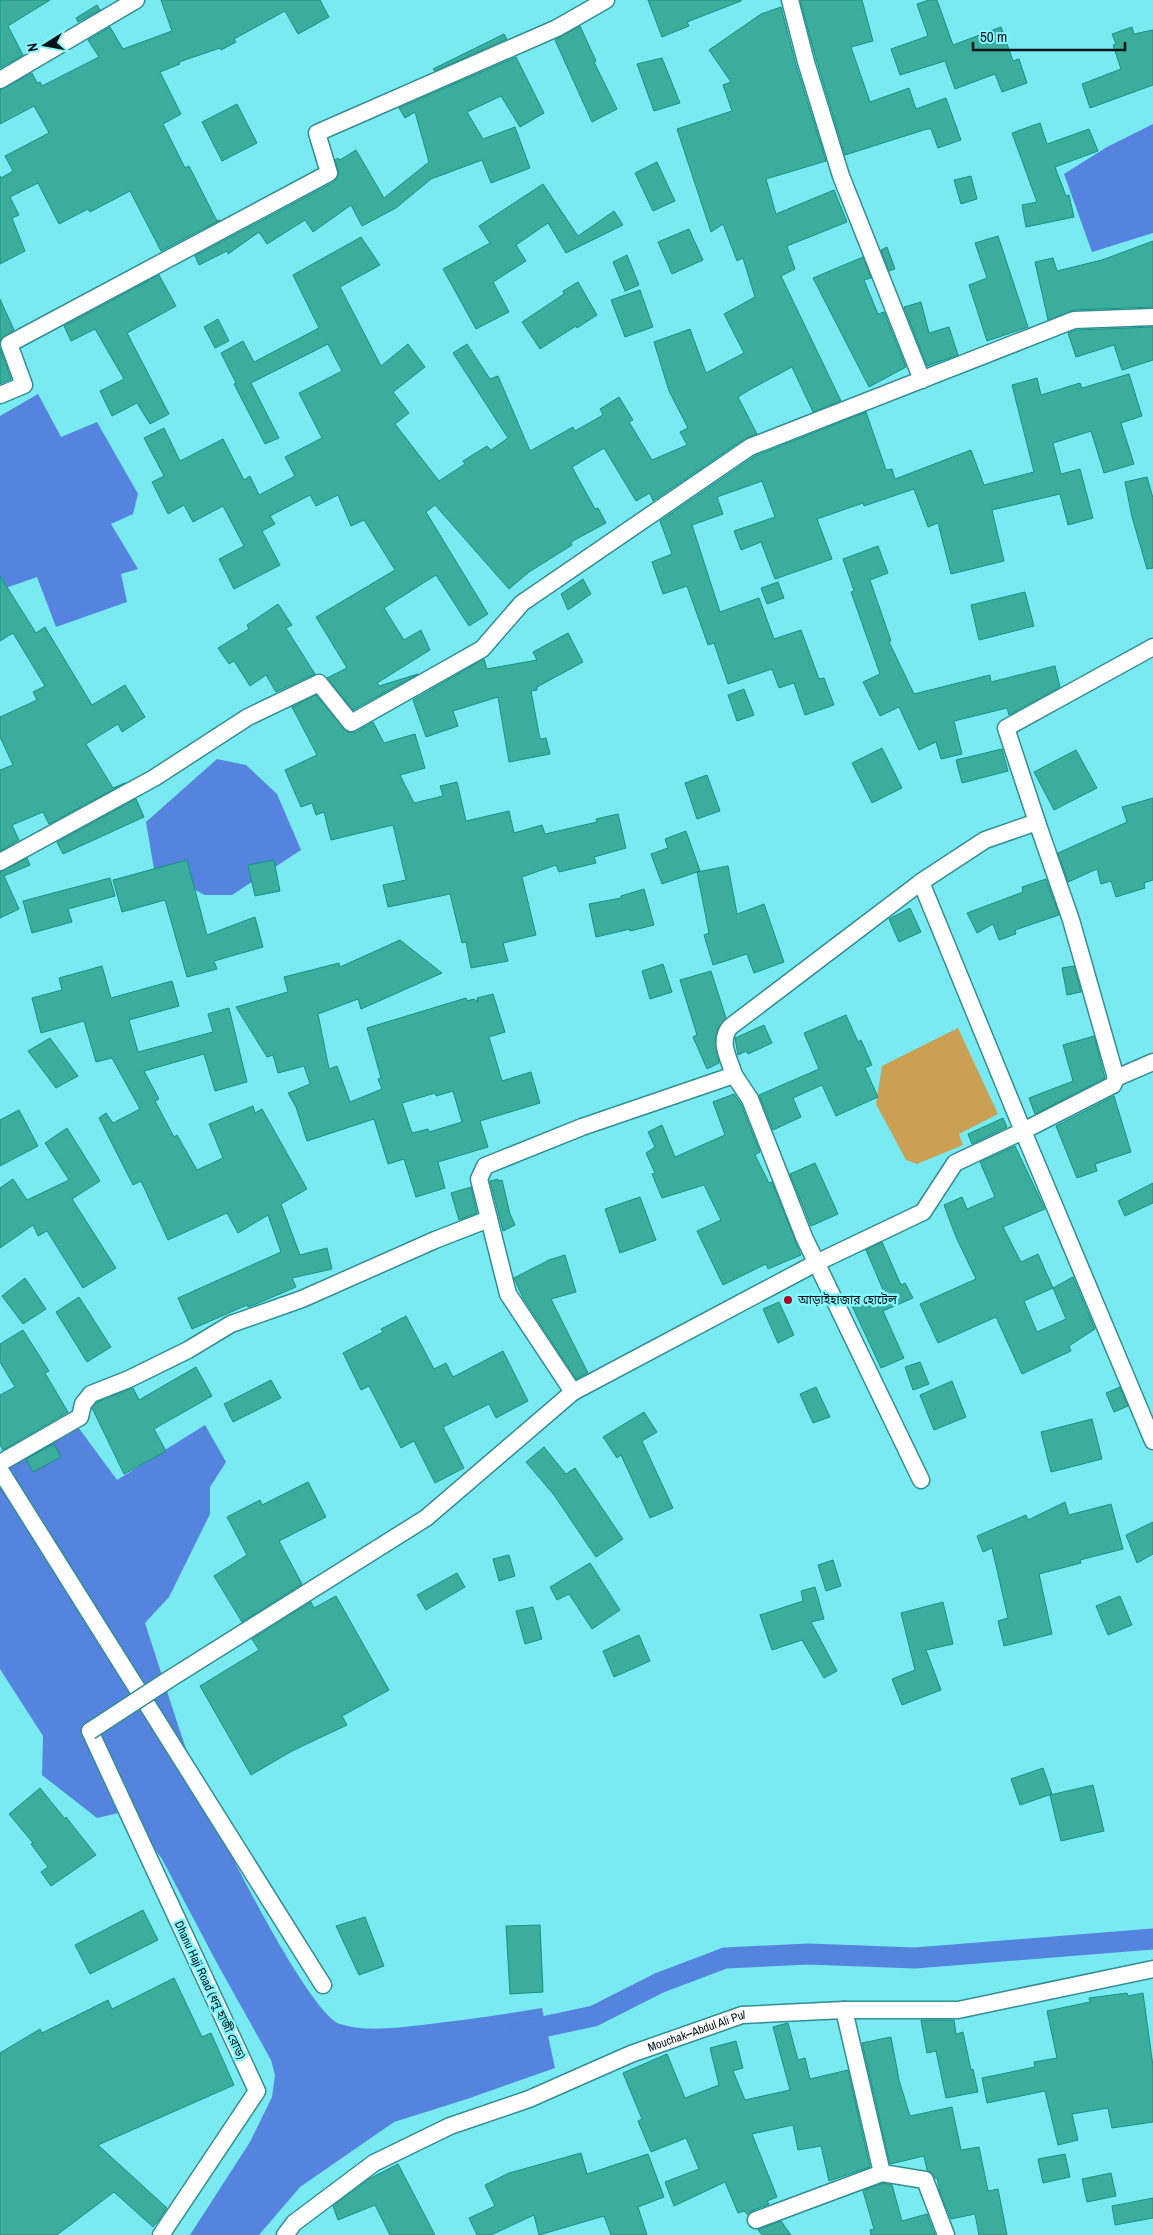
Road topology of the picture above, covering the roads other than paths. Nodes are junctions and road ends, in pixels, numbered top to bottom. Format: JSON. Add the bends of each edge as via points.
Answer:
{"nodes":[{"id":1,"x":136,"y":0,"type":"edge"},
{"id":2,"x":606,"y":0,"type":"edge"},
{"id":3,"x":790,"y":0,"type":"edge"},
{"id":4,"x":0,"y":80,"type":"edge"},
{"id":5,"x":1153,"y":317,"type":"edge"},
{"id":6,"x":922,"y":380,"type":"junction"},
{"id":7,"x":0,"y":395,"type":"edge"},
{"id":8,"x":1153,"y":647,"type":"edge"},
{"id":9,"x":1037,"y":822,"type":"junction"},
{"id":10,"x":0,"y":862,"type":"edge"},
{"id":11,"x":921,"y":882,"type":"junction"},
{"id":12,"x":1153,"y":1062,"type":"edge"},
{"id":13,"x":734,"y":1075,"type":"junction"},
{"id":14,"x":1116,"y":1078,"type":"junction"},
{"id":15,"x":1023,"y":1131,"type":"junction"},
{"id":16,"x":489,"y":1219,"type":"junction"},
{"id":17,"x":816,"y":1263,"type":"junction"},
{"id":18,"x":573,"y":1392,"type":"junction"},
{"id":19,"x":1153,"y":1441,"type":"edge"},
{"id":20,"x":0,"y":1463,"type":"edge"},
{"id":21,"x":0,"y":1470,"type":"edge"},
{"id":22,"x":921,"y":1480,"type":"dead end"},
{"id":23,"x":1153,"y":1969,"type":"edge"},
{"id":24,"x":323,"y":1985,"type":"dead end"},
{"id":25,"x":844,"y":2010,"type":"junction"},
{"id":26,"x":882,"y":2173,"type":"junction"},
{"id":27,"x":756,"y":2220,"type":"dead end"},
{"id":28,"x":293,"y":2231,"type":"edge"},
{"id":29,"x":161,"y":2235,"type":"edge"},
{"id":30,"x":946,"y":2235,"type":"edge"}],
"edges":[{"from":1,"to":4,"type":"street"},
{"from":2,"to":7,"type":"street","via":[[557,28],[317,132],[329,173],[9,344],[24,385]]},
{"from":3,"to":6,"type":"street","via":[[841,176]]},
{"from":5,"to":6,"type":"street","via":[[1074,320]]},
{"from":6,"to":10,"type":"street","via":[[750,447],[522,603],[482,649],[351,723],[319,684],[248,716],[154,778]]},
{"from":8,"to":9,"type":"street","via":[[1006,728]]},
{"from":9,"to":11,"type":"street","via":[[985,840]]},
{"from":9,"to":14,"type":"street","via":[[1070,920]]},
{"from":11,"to":13,"type":"street","via":[[730,1027],[724,1035],[724,1044]]},
{"from":11,"to":15,"type":"street"},
{"from":12,"to":14,"type":"street"},
{"from":13,"to":16,"type":"street","via":[[582,1127],[485,1166],[479,1179]]},
{"from":13,"to":17,"type":"street","via":[[750,1099]]},
{"from":14,"to":15,"type":"street","via":[[1113,1085]]},
{"from":15,"to":17,"type":"street","via":[[954,1163],[924,1212]]},
{"from":15,"to":19,"type":"street"},
{"from":16,"to":18,"type":"street","via":[[508,1294]]},
{"from":16,"to":20,"type":"street","via":[[302,1299],[231,1324],[188,1350],[91,1394],[83,1404],[80,1417]]},
{"from":17,"to":18,"type":"street"},
{"from":17,"to":22,"type":"street"},
{"from":18,"to":29,"type":"street","name":"Dhanu Haji Road (ধনু হাজী রোড)","bridge":true,"via":[[426,1518],[90,1731],[257,2091]]},
{"from":21,"to":24,"type":"street"},
{"from":23,"to":25,"type":"street","name":"Mouchak--Abdul Ali Pul","via":[[958,2010]]},
{"from":25,"to":26,"type":"street"},
{"from":25,"to":28,"type":"street","name":"Mouchak--Abdul Ali Pul","via":[[742,2015],[631,2054],[529,2099],[450,2126],[374,2163]]},
{"from":26,"to":27,"type":"street"},
{"from":26,"to":30,"type":"street","via":[[926,2180]]}]}
